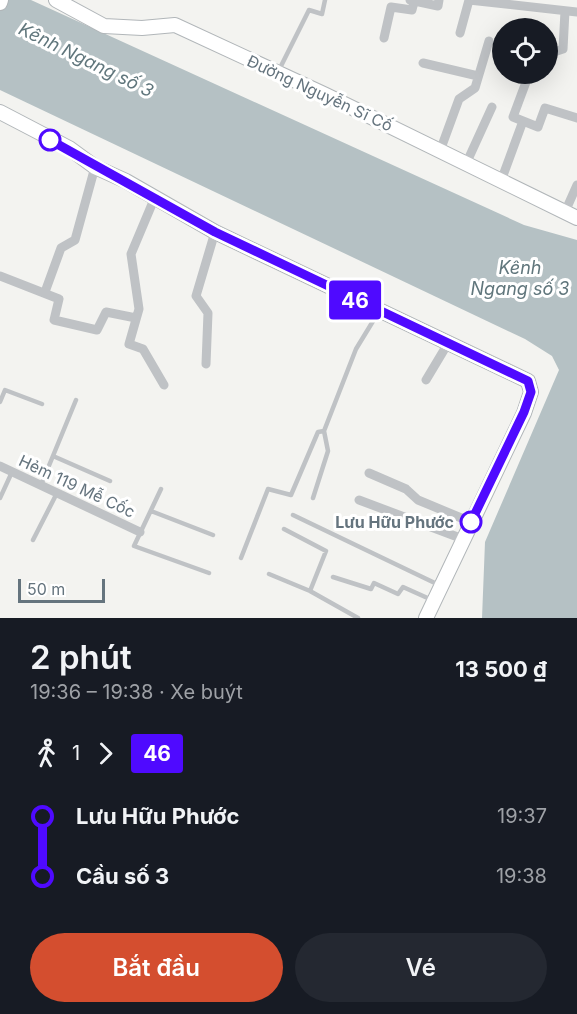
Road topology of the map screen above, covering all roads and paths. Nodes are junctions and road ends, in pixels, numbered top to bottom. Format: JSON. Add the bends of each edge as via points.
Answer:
{"nodes":[{"id":1,"x":56,"y":0,"type":"edge"},
{"id":2,"x":325,"y":0,"type":"edge"},
{"id":3,"x":439,"y":0,"type":"edge"},
{"id":4,"x":469,"y":0,"type":"edge"},
{"id":5,"x":412,"y":1,"type":"edge"},
{"id":6,"x":482,"y":1,"type":"edge"},
{"id":7,"x":537,"y":4,"type":"edge"},
{"id":8,"x":565,"y":11,"type":"junction"},
{"id":9,"x":577,"y":12,"type":"edge"},
{"id":10,"x":460,"y":33,"type":"dead end"},
{"id":11,"x":384,"y":38,"type":"dead end"},
{"id":12,"x":489,"y":41,"type":"dead end"},
{"id":13,"x":558,"y":50,"type":"edge"},
{"id":14,"x":423,"y":63,"type":"dead end"},
{"id":15,"x":278,"y":73,"type":"junction"},
{"id":16,"x":478,"y":76,"type":"junction"},
{"id":17,"x":525,"y":84,"type":"edge"},
{"id":18,"x":492,"y":107,"type":"dead end"},
{"id":19,"x":0,"y":112,"type":"edge"},
{"id":20,"x":577,"y":118,"type":"edge"},
{"id":21,"x":523,"y":121,"type":"junction"},
{"id":22,"x":440,"y":150,"type":"junction"},
{"id":23,"x":466,"y":164,"type":"junction"},
{"id":24,"x":95,"y":167,"type":"junction"},
{"id":25,"x":501,"y":180,"type":"junction"},
{"id":26,"x":577,"y":185,"type":"edge"},
{"id":27,"x":155,"y":197,"type":"junction"},
{"id":28,"x":571,"y":215,"type":"edge"},
{"id":29,"x":215,"y":232,"type":"junction"},
{"id":30,"x":0,"y":276,"type":"edge"},
{"id":31,"x":45,"y":292,"type":"junction"},
{"id":32,"x":379,"y":311,"type":"junction"},
{"id":33,"x":136,"y":318,"type":"junction"},
{"id":34,"x":447,"y":345,"type":"junction"},
{"id":35,"x":206,"y":364,"type":"dead end"},
{"id":36,"x":426,"y":380,"type":"dead end"},
{"id":37,"x":164,"y":385,"type":"dead end"},
{"id":38,"x":76,"y":400,"type":"dead end"},
{"id":39,"x":0,"y":402,"type":"edge"},
{"id":40,"x":42,"y":404,"type":"dead end"},
{"id":41,"x":324,"y":431,"type":"junction"},
{"id":42,"x":53,"y":456,"type":"junction"},
{"id":43,"x":0,"y":466,"type":"edge"},
{"id":44,"x":12,"y":472,"type":"junction"},
{"id":45,"x":369,"y":473,"type":"dead end"},
{"id":46,"x":110,"y":481,"type":"dead end"},
{"id":47,"x":41,"y":485,"type":"junction"},
{"id":48,"x":161,"y":489,"type":"dead end"},
{"id":49,"x":57,"y":493,"type":"junction"},
{"id":50,"x":0,"y":498,"type":"edge"},
{"id":51,"x":313,"y":498,"type":"dead end"},
{"id":52,"x":359,"y":500,"type":"dead end"},
{"id":53,"x":150,"y":511,"type":"junction"},
{"id":54,"x":293,"y":515,"type":"dead end"},
{"id":55,"x":471,"y":522,"type":"junction"},
{"id":56,"x":284,"y":529,"type":"dead end"},
{"id":57,"x":140,"y":532,"type":"junction"},
{"id":58,"x":213,"y":535,"type":"dead end"},
{"id":59,"x":463,"y":539,"type":"junction"},
{"id":60,"x":33,"y":540,"type":"dead end"},
{"id":61,"x":241,"y":558,"type":"dead end"},
{"id":62,"x":209,"y":573,"type":"dead end"},
{"id":63,"x":269,"y":574,"type":"dead end"},
{"id":64,"x":333,"y":577,"type":"dead end"},
{"id":65,"x":441,"y":586,"type":"junction"},
{"id":66,"x":310,"y":591,"type":"junction"},
{"id":67,"x":434,"y":601,"type":"junction"},
{"id":68,"x":358,"y":618,"type":"edge"},
{"id":69,"x":426,"y":618,"type":"edge"}],
"edges":[{"from":1,"to":15,"type":"street","name":"Đường Nguyễn Sĩ Cố","via":[[104,26],[175,25]]},
{"from":2,"to":15,"type":"lane","via":[[322,14],[309,10]]},
{"from":3,"to":5,"type":"street","via":[[438,6]]},
{"from":4,"to":6,"type":"street"},
{"from":4,"to":10,"type":"street"},
{"from":5,"to":11,"type":"street","via":[[412,10],[391,7]]},
{"from":6,"to":7,"type":"street"},
{"from":7,"to":8,"type":"street"},
{"from":8,"to":9,"type":"street"},
{"from":8,"to":13,"type":"street","via":[[562,49]]},
{"from":12,"to":16,"type":"street"},
{"from":14,"to":16,"type":"street"},
{"from":15,"to":22,"type":"street","name":"Đường Nguyễn Sĩ Cố"},
{"from":16,"to":22,"type":"street","via":[[475,88],[459,99]]},
{"from":17,"to":21,"type":"street","via":[[513,117]]},
{"from":18,"to":23,"type":"street"},
{"from":19,"to":24,"type":"street","via":[[69,148]]},
{"from":20,"to":21,"type":"street","via":[[545,108],[538,127]]},
{"from":21,"to":25,"type":"street"},
{"from":22,"to":23,"type":"street","name":"Đường Nguyễn Sĩ Cố"},
{"from":23,"to":25,"type":"street","name":"Đường Nguyễn Sĩ Cố"},
{"from":24,"to":27,"type":"street"},
{"from":24,"to":31,"type":"street","via":[[75,240],[61,248]]},
{"from":25,"to":28,"type":"street","name":"Đường Nguyễn Sĩ Cố"},
{"from":26,"to":28,"type":"street"},
{"from":27,"to":29,"type":"street"},
{"from":27,"to":33,"type":"street","via":[[131,254],[139,309]]},
{"from":29,"to":32,"type":"street"},
{"from":29,"to":35,"type":"street","via":[[196,296],[208,313]]},
{"from":30,"to":31,"type":"street"},
{"from":31,"to":33,"type":"street","via":[[59,299],[54,320],[97,330],[106,312]]},
{"from":32,"to":34,"type":"street"},
{"from":32,"to":41,"type":"lane","via":[[356,349]]},
{"from":33,"to":37,"type":"street","via":[[129,344],[143,349]]},
{"from":34,"to":36,"type":"street"},
{"from":34,"to":55,"type":"street","via":[[517,374],[528,381],[531,392]]},
{"from":38,"to":42,"type":"lane"},
{"from":39,"to":40,"type":"lane","via":[[5,390]]},
{"from":41,"to":51,"type":"lane","via":[[328,451]]},
{"from":41,"to":61,"type":"lane","via":[[318,432],[291,495],[268,489]]},
{"from":42,"to":46,"type":"lane"},
{"from":42,"to":47,"type":"lane"},
{"from":43,"to":44,"type":"street","name":"Hẻm 119 Mễ Cốc"},
{"from":44,"to":47,"type":"street","name":"Hẻm 119 Mễ Cốc"},
{"from":44,"to":50,"type":"lane"},
{"from":45,"to":55,"type":"street","via":[[406,489],[418,500]]},
{"from":47,"to":49,"type":"street","name":"Hẻm 119 Mễ Cốc"},
{"from":48,"to":53,"type":"lane"},
{"from":49,"to":57,"type":"street","name":"Hẻm 119 Mễ Cốc"},
{"from":49,"to":60,"type":"lane"},
{"from":52,"to":59,"type":"street"},
{"from":53,"to":57,"type":"lane"},
{"from":53,"to":58,"type":"lane"},
{"from":54,"to":65,"type":"lane"},
{"from":55,"to":59,"type":"street"},
{"from":56,"to":66,"type":"lane","via":[[326,551]]},
{"from":57,"to":62,"type":"lane","via":[[134,546]]},
{"from":59,"to":65,"type":"street"},
{"from":63,"to":66,"type":"lane"},
{"from":64,"to":67,"type":"lane","via":[[371,589],[374,583],[398,594],[403,586]]},
{"from":65,"to":67,"type":"street"},
{"from":66,"to":68,"type":"lane"},
{"from":67,"to":69,"type":"street"}]}
